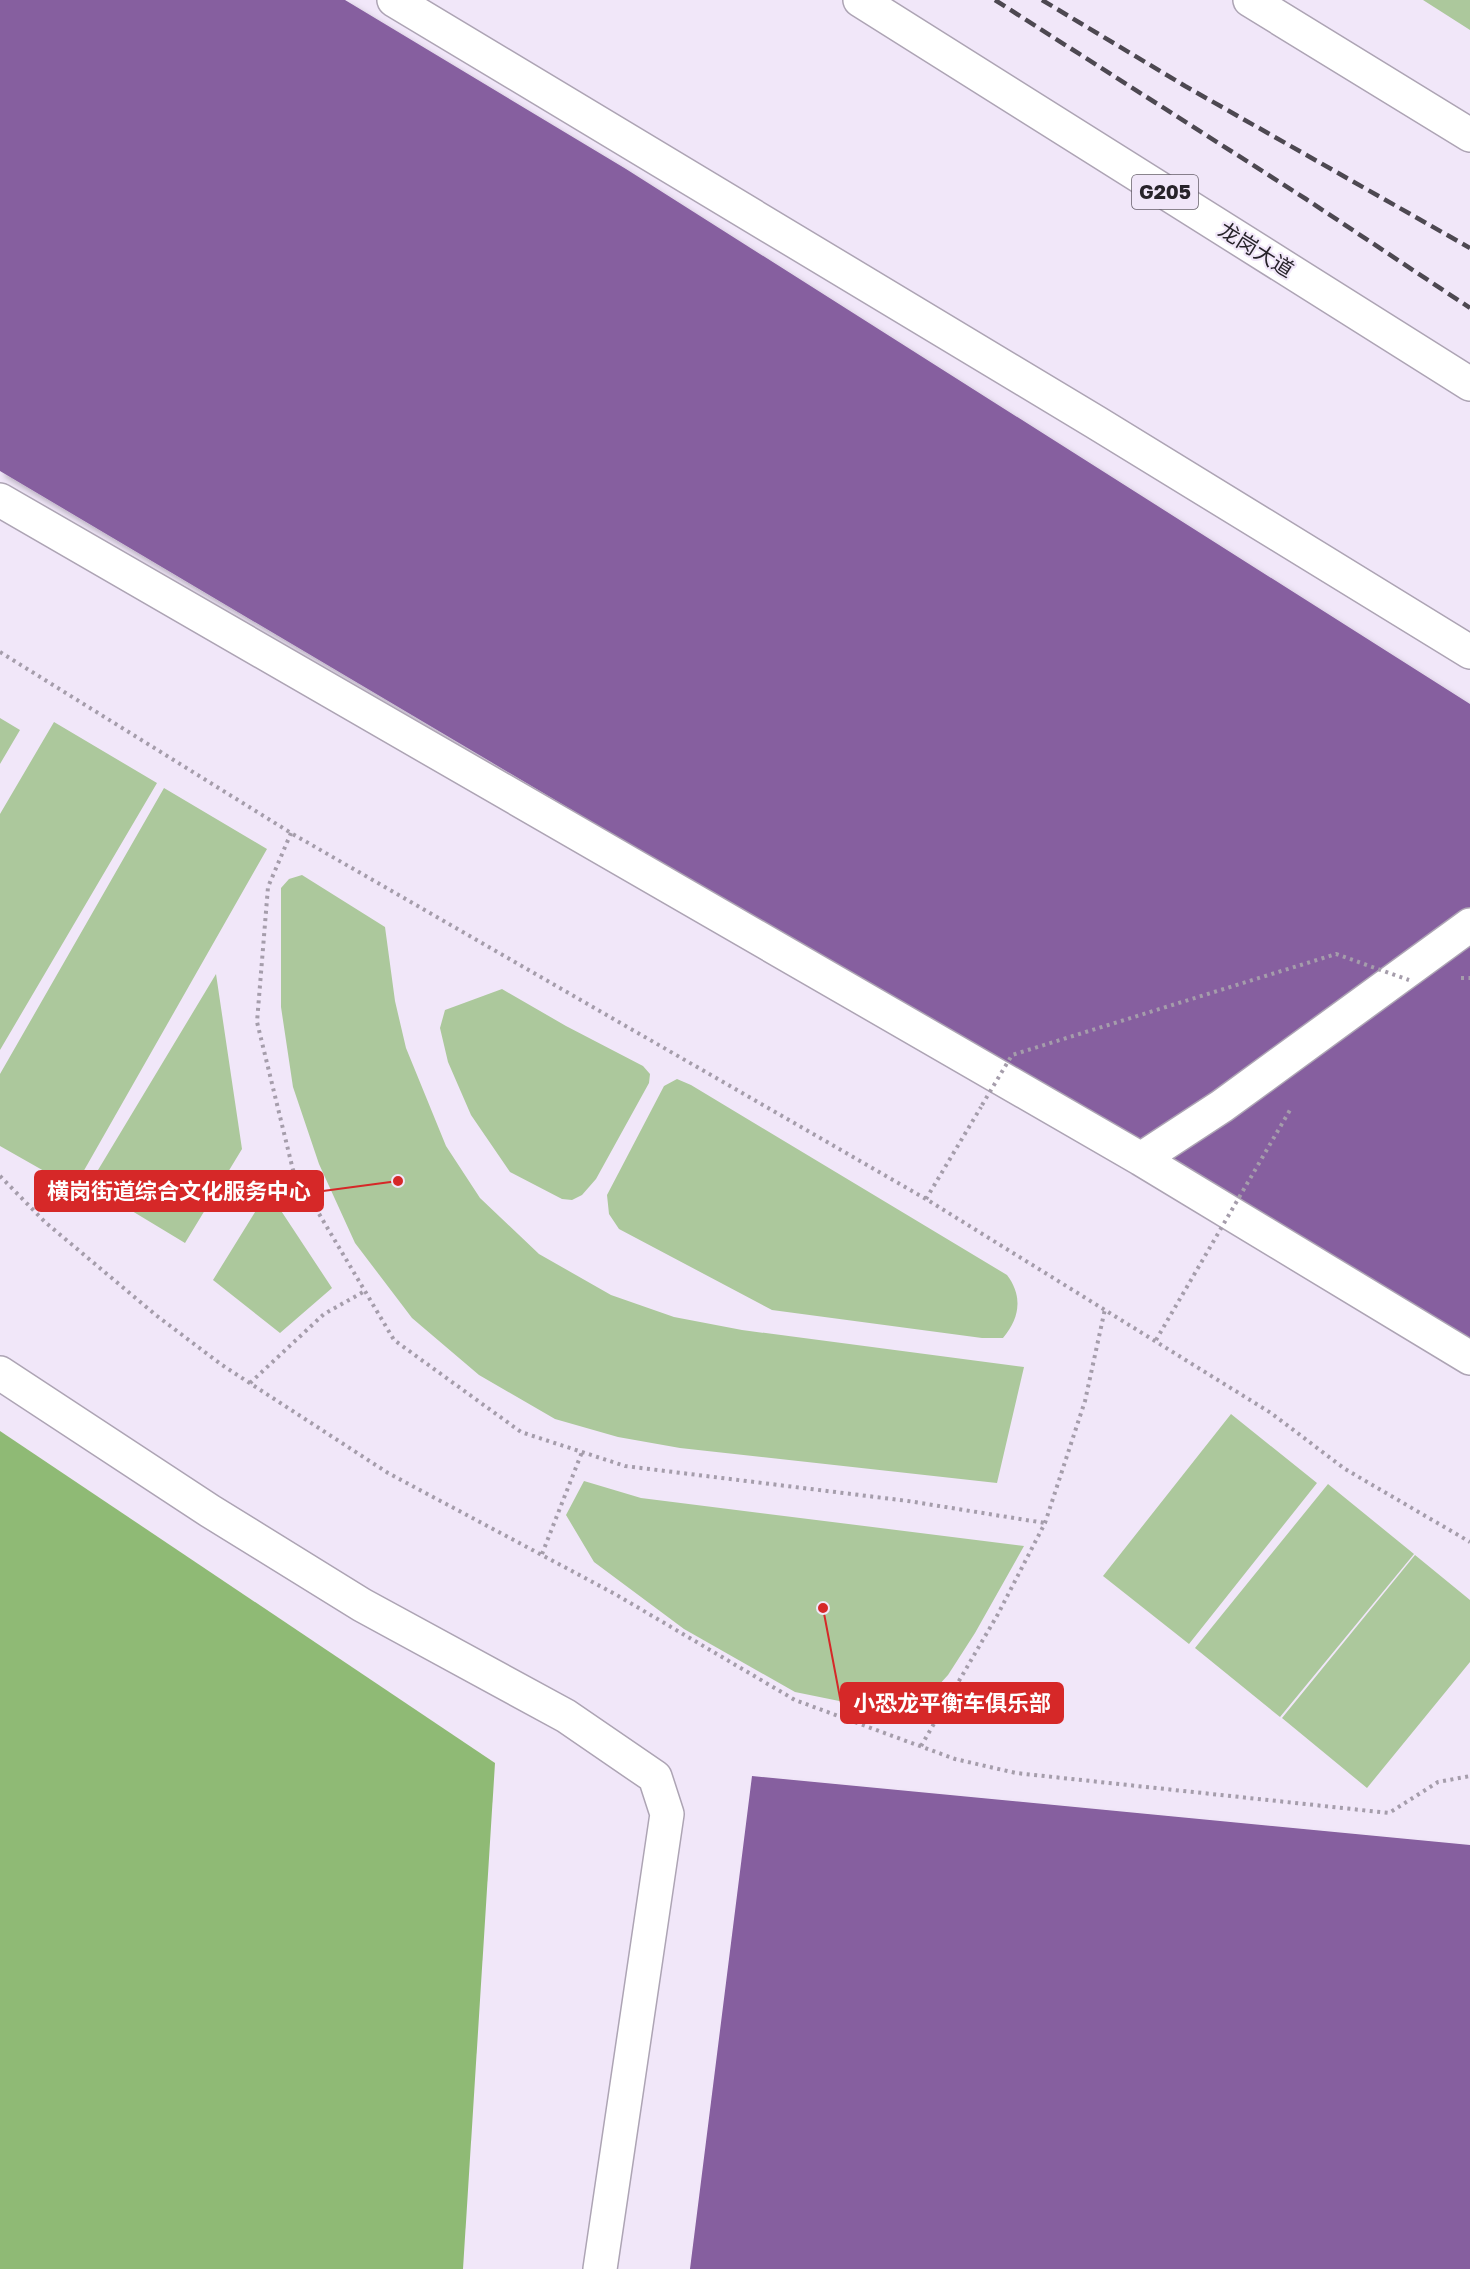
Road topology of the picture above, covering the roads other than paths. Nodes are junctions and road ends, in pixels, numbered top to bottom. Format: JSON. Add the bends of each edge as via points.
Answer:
{"nodes":[{"id":1,"x":394,"y":0,"type":"edge"},
{"id":2,"x":860,"y":0,"type":"edge"},
{"id":3,"x":1250,"y":0,"type":"edge"},
{"id":4,"x":1470,"y":135,"type":"edge"},
{"id":5,"x":1470,"y":384,"type":"edge"},
{"id":6,"x":0,"y":500,"type":"edge"},
{"id":7,"x":1470,"y":652,"type":"edge"},
{"id":8,"x":1470,"y":925,"type":"edge"},
{"id":9,"x":1141,"y":1159,"type":"junction"},
{"id":10,"x":1470,"y":1358,"type":"edge"},
{"id":11,"x":0,"y":1373,"type":"edge"},
{"id":12,"x":600,"y":2269,"type":"edge"}],
"edges":[{"from":1,"to":7,"type":"main road","via":[[1098,423]]},
{"from":2,"to":5,"type":"main road","name":"龙岗大道","number":"G205"},
{"from":3,"to":4,"type":"main road"},
{"from":6,"to":9,"type":"main road"},
{"from":8,"to":9,"type":"main road","via":[[1222,1106]]},
{"from":9,"to":10,"type":"main road"},
{"from":11,"to":12,"type":"main road","via":[[220,1518],[362,1605],[566,1716],[655,1777],[668,1814]]}]}
